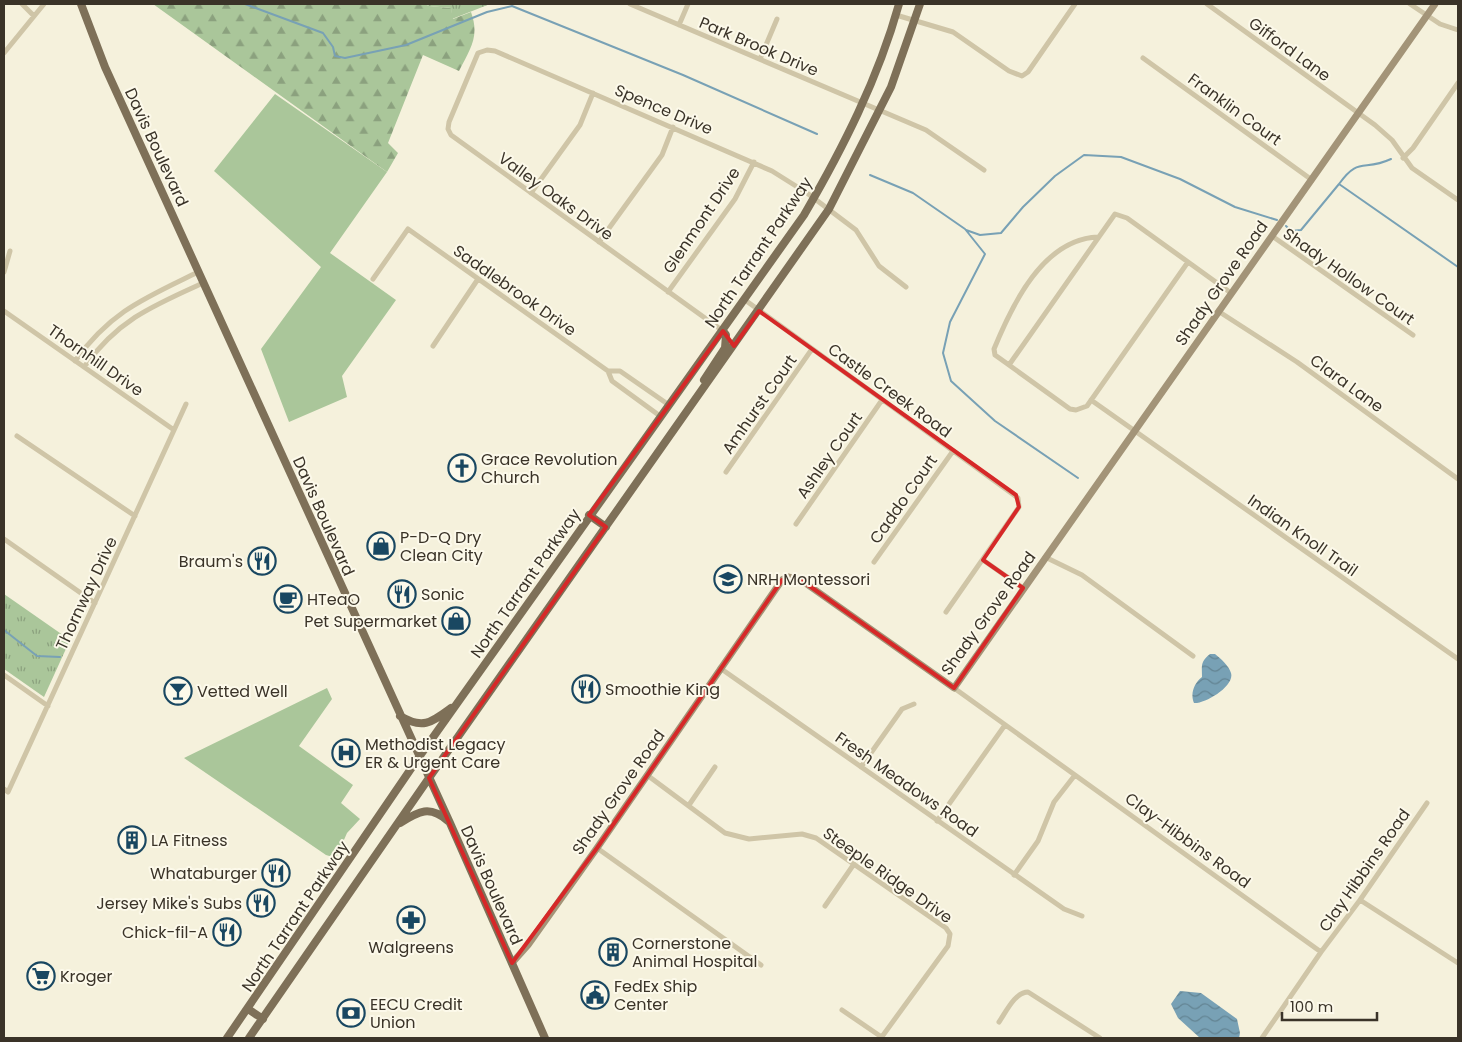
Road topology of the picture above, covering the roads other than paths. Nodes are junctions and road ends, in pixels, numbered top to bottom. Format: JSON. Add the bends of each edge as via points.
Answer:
{"nodes":[{"id":1,"x":22,"y":4,"type":"edge"},
{"id":2,"x":44,"y":4,"type":"edge"},
{"id":3,"x":81,"y":4,"type":"edge"},
{"id":4,"x":630,"y":4,"type":"edge"},
{"id":5,"x":688,"y":4,"type":"edge"},
{"id":6,"x":899,"y":4,"type":"edge"},
{"id":7,"x":920,"y":4,"type":"edge"},
{"id":8,"x":1074,"y":4,"type":"edge"},
{"id":9,"x":1208,"y":4,"type":"edge"},
{"id":10,"x":1410,"y":4,"type":"edge"},
{"id":11,"x":1435,"y":4,"type":"edge"},
{"id":12,"x":896,"y":15,"type":"junction"},
{"id":13,"x":1427,"y":15,"type":"junction"},
{"id":14,"x":34,"y":16,"type":"junction"},
{"id":15,"x":777,"y":19,"type":"dead end"},
{"id":16,"x":916,"y":20,"type":"junction"},
{"id":17,"x":679,"y":25,"type":"junction"},
{"id":18,"x":1458,"y":30,"type":"edge"},
{"id":19,"x":482,"y":51,"type":"joint"},
{"id":20,"x":4,"y":53,"type":"edge"},
{"id":21,"x":1143,"y":58,"type":"dead end"},
{"id":22,"x":760,"y":59,"type":"junction"},
{"id":23,"x":1458,"y":84,"type":"edge"},
{"id":24,"x":593,"y":93,"type":"junction"},
{"id":25,"x":862,"y":104,"type":"junction"},
{"id":26,"x":879,"y":111,"type":"junction"},
{"id":27,"x":1358,"y":114,"type":"junction"},
{"id":28,"x":673,"y":127,"type":"junction"},
{"id":29,"x":1403,"y":158,"type":"junction"},
{"id":30,"x":754,"y":162,"type":"junction"},
{"id":31,"x":984,"y":170,"type":"dead end"},
{"id":32,"x":1312,"y":180,"type":"junction"},
{"id":33,"x":531,"y":193,"type":"junction"},
{"id":34,"x":814,"y":198,"type":"junction"},
{"id":35,"x":1458,"y":200,"type":"edge"},
{"id":36,"x":829,"y":209,"type":"junction"},
{"id":37,"x":1272,"y":236,"type":"junction"},
{"id":38,"x":1098,"y":237,"type":"junction"},
{"id":39,"x":599,"y":242,"type":"junction"},
{"id":40,"x":10,"y":251,"type":"dead end"},
{"id":41,"x":1188,"y":262,"type":"junction"},
{"id":42,"x":4,"y":272,"type":"edge"},
{"id":43,"x":198,"y":272,"type":"junction"},
{"id":44,"x":373,"y":278,"type":"dead end"},
{"id":45,"x":478,"y":279,"type":"junction"},
{"id":46,"x":203,"y":283,"type":"junction"},
{"id":47,"x":906,"y":287,"type":"dead end"},
{"id":48,"x":668,"y":292,"type":"junction"},
{"id":49,"x":1231,"y":293,"type":"junction"},
{"id":50,"x":744,"y":300,"type":"junction"},
{"id":51,"x":4,"y":311,"type":"edge"},
{"id":52,"x":759,"y":311,"type":"junction"},
{"id":53,"x":1218,"y":311,"type":"junction"},
{"id":54,"x":723,"y":331,"type":"junction"},
{"id":55,"x":1412,"y":335,"type":"dead end"},
{"id":56,"x":433,"y":346,"type":"dead end"},
{"id":57,"x":812,"y":349,"type":"junction"},
{"id":58,"x":75,"y":361,"type":"junction"},
{"id":59,"x":1009,"y":365,"type":"junction"},
{"id":60,"x":84,"y":367,"type":"junction"},
{"id":61,"x":608,"y":371,"type":"junction"},
{"id":62,"x":635,"y":381,"type":"junction"},
{"id":63,"x":628,"y":392,"type":"junction"},
{"id":64,"x":699,"y":394,"type":"junction"},
{"id":65,"x":882,"y":400,"type":"junction"},
{"id":66,"x":1091,"y":400,"type":"junction"},
{"id":67,"x":186,"y":404,"type":"dead end"},
{"id":68,"x":669,"y":405,"type":"junction"},
{"id":69,"x":660,"y":416,"type":"junction"},
{"id":70,"x":174,"y":430,"type":"junction"},
{"id":71,"x":1134,"y":431,"type":"junction"},
{"id":72,"x":17,"y":436,"type":"dead end"},
{"id":73,"x":953,"y":451,"type":"junction"},
{"id":74,"x":726,"y":472,"type":"dead end"},
{"id":75,"x":1458,"y":480,"type":"edge"},
{"id":76,"x":589,"y":515,"type":"junction"},
{"id":77,"x":134,"y":516,"type":"junction"},
{"id":78,"x":796,"y":524,"type":"dead end"},
{"id":79,"x":606,"y":527,"type":"junction"},
{"id":80,"x":4,"y":540,"type":"edge"},
{"id":81,"x":1045,"y":557,"type":"junction"},
{"id":82,"x":982,"y":560,"type":"junction"},
{"id":83,"x":874,"y":562,"type":"dead end"},
{"id":84,"x":1024,"y":588,"type":"junction"},
{"id":85,"x":95,"y":603,"type":"junction"},
{"id":86,"x":946,"y":612,"type":"dead end"},
{"id":87,"x":1193,"y":656,"type":"dead end"},
{"id":88,"x":1458,"y":659,"type":"edge"},
{"id":89,"x":720,"y":668,"type":"junction"},
{"id":90,"x":4,"y":675,"type":"edge"},
{"id":91,"x":954,"y":688,"type":"junction"},
{"id":92,"x":458,"y":702,"type":"junction"},
{"id":93,"x":914,"y":704,"type":"dead end"},
{"id":94,"x":48,"y":706,"type":"junction"},
{"id":95,"x":400,"y":716,"type":"junction"},
{"id":96,"x":1005,"y":725,"type":"junction"},
{"id":97,"x":419,"y":757,"type":"junction"},
{"id":98,"x":715,"y":767,"type":"dead end"},
{"id":99,"x":860,"y":767,"type":"junction"},
{"id":100,"x":647,"y":775,"type":"junction"},
{"id":101,"x":1075,"y":775,"type":"junction"},
{"id":102,"x":429,"y":778,"type":"junction"},
{"id":103,"x":6,"y":791,"type":"edge"},
{"id":104,"x":1427,"y":803,"type":"dead end"},
{"id":105,"x":689,"y":805,"type":"junction"},
{"id":106,"x":937,"y":821,"type":"junction"},
{"id":107,"x":450,"y":823,"type":"junction"},
{"id":108,"x":397,"y":825,"type":"junction"},
{"id":109,"x":597,"y":848,"type":"junction"},
{"id":110,"x":854,"y":864,"type":"junction"},
{"id":111,"x":1014,"y":874,"type":"junction"},
{"id":112,"x":1360,"y":900,"type":"junction"},
{"id":113,"x":825,"y":906,"type":"dead end"},
{"id":114,"x":1082,"y":916,"type":"dead end"},
{"id":115,"x":1322,"y":952,"type":"junction"},
{"id":116,"x":1458,"y":962,"type":"edge"},
{"id":117,"x":512,"y":963,"type":"junction"},
{"id":118,"x":761,"y":966,"type":"dead end"},
{"id":119,"x":248,"y":1008,"type":"junction"},
{"id":120,"x":842,"y":1010,"type":"dead end"},
{"id":121,"x":263,"y":1019,"type":"junction"},
{"id":122,"x":999,"y":1022,"type":"dead end"},
{"id":123,"x":227,"y":1038,"type":"edge"},
{"id":124,"x":249,"y":1038,"type":"edge"},
{"id":125,"x":545,"y":1038,"type":"edge"},
{"id":126,"x":882,"y":1038,"type":"edge"},
{"id":127,"x":1098,"y":1038,"type":"edge"},
{"id":128,"x":1262,"y":1038,"type":"edge"}],
"edges":[{"from":1,"to":14,"type":"street"},
{"from":2,"to":14,"type":"street"},
{"from":3,"to":43,"type":"main road","name":"Davis Boulevard","via":[[105,66]]},
{"from":4,"to":17,"type":"street","name":"Park Brook Drive"},
{"from":5,"to":17,"type":"street"},
{"from":6,"to":12,"type":"main road","name":"North Tarrant Parkway"},
{"from":7,"to":16,"type":"main road","name":"North Tarrant Parkway"},
{"from":8,"to":16,"type":"street","via":[[1028,72],[1022,76],[1008,71],[953,32]]},
{"from":9,"to":27,"type":"street","name":"Gifford Lane"},
{"from":10,"to":13,"type":"street"},
{"from":11,"to":13,"type":"street","name":"Shady Grove Road"},
{"from":12,"to":16,"type":"street"},
{"from":12,"to":25,"type":"main road","name":"North Tarrant Parkway"},
{"from":13,"to":18,"type":"street"},
{"from":13,"to":27,"type":"street","name":"Shady Grove Road"},
{"from":14,"to":20,"type":"street"},
{"from":15,"to":22,"type":"street"},
{"from":16,"to":26,"type":"main road","name":"North Tarrant Parkway"},
{"from":17,"to":22,"type":"street","name":"Park Brook Drive"},
{"from":19,"to":24,"type":"street","name":"Spence Drive","via":[[495,51]]},
{"from":19,"to":33,"type":"street","name":"Valley Oaks Drive","via":[[476,56],[448,129],[458,141]]},
{"from":21,"to":32,"type":"street","name":"Franklin Court"},
{"from":22,"to":25,"type":"street","name":"Park Brook Drive"},
{"from":23,"to":29,"type":"street"},
{"from":24,"to":28,"type":"street","name":"Spence Drive"},
{"from":24,"to":33,"type":"street","via":[[580,125]]},
{"from":25,"to":26,"type":"street","name":"Park Brook Drive"},
{"from":25,"to":34,"type":"main road","name":"North Tarrant Parkway"},
{"from":26,"to":31,"type":"street","name":"Park Brook Drive","via":[[926,130]]},
{"from":26,"to":36,"type":"main road","name":"North Tarrant Parkway"},
{"from":27,"to":29,"type":"street","name":"Gifford Lane","via":[[1386,133]]},
{"from":27,"to":32,"type":"street","name":"Shady Grove Road"},
{"from":28,"to":30,"type":"street","name":"Spence Drive"},
{"from":28,"to":39,"type":"street","via":[[662,155]]},
{"from":29,"to":35,"type":"street","name":"Gifford Lane"},
{"from":30,"to":34,"type":"street","name":"Spence Drive"},
{"from":30,"to":48,"type":"street","name":"Glenmont Drive","via":[[739,192]]},
{"from":32,"to":37,"type":"street","name":"Shady Grove Road"},
{"from":33,"to":39,"type":"street","name":"Valley Oaks Drive"},
{"from":34,"to":36,"type":"street","name":"Spence Drive"},
{"from":34,"to":50,"type":"main road","name":"North Tarrant Parkway"},
{"from":36,"to":47,"type":"street","name":"Spence Drive","via":[[856,230],[882,270]]},
{"from":36,"to":52,"type":"main road","name":"North Tarrant Parkway"},
{"from":37,"to":49,"type":"street","name":"Shady Grove Road"},
{"from":37,"to":55,"type":"street","name":"Shady Hollow Court"},
{"from":38,"to":41,"type":"street","via":[[1115,214],[1122,215]]},
{"from":38,"to":59,"type":"street"},
{"from":38,"to":59,"type":"street","via":[[1085,237],[1059,250],[1033,276],[1010,313],[994,349],[995,356]]},
{"from":39,"to":48,"type":"street","name":"Valley Oaks Drive"},
{"from":40,"to":42,"type":"street"},
{"from":41,"to":49,"type":"street"},
{"from":41,"to":66,"type":"street"},
{"from":43,"to":46,"type":"main road","name":"Davis Boulevard"},
{"from":43,"to":58,"type":"street","via":[[125,310],[98,333]]},
{"from":44,"to":45,"type":"street","name":"Saddlebrook Drive","via":[[408,229]]},
{"from":45,"to":56,"type":"street"},
{"from":45,"to":61,"type":"street","name":"Saddlebrook Drive"},
{"from":46,"to":60,"type":"street","via":[[127,321]]},
{"from":46,"to":95,"type":"main road","name":"Davis Boulevard"},
{"from":48,"to":54,"type":"street","name":"Valley Oaks Drive"},
{"from":49,"to":53,"type":"street","name":"Shady Grove Road"},
{"from":50,"to":52,"type":"street","name":"Castle Creek Road"},
{"from":50,"to":54,"type":"main road","name":"North Tarrant Parkway"},
{"from":51,"to":58,"type":"street","name":"Thornhill Drive"},
{"from":52,"to":57,"type":"street","name":"Castle Creek Road"},
{"from":52,"to":64,"type":"main road","name":"North Tarrant Parkway"},
{"from":53,"to":71,"type":"street","name":"Shady Grove Road"},
{"from":53,"to":75,"type":"street","name":"Clara Lane","via":[[1297,362]]},
{"from":54,"to":64,"type":"main road","via":[[726,335],[725,348],[710,369]]},
{"from":54,"to":68,"type":"main road","name":"North Tarrant Parkway"},
{"from":57,"to":65,"type":"street","name":"Castle Creek Road"},
{"from":57,"to":74,"type":"street","name":"Amhurst Court"},
{"from":58,"to":60,"type":"street","name":"Thornhill Drive"},
{"from":59,"to":66,"type":"street","via":[[1070,409],[1083,408]]},
{"from":60,"to":70,"type":"street","name":"Thornhill Drive"},
{"from":61,"to":62,"type":"street","name":"Saddlebrook Drive","via":[[620,371]]},
{"from":61,"to":63,"type":"street","name":"Saddlebrook Drive","via":[[612,381]]},
{"from":62,"to":63,"type":"street"},
{"from":62,"to":68,"type":"street","name":"Saddlebrook Drive"},
{"from":63,"to":69,"type":"street","name":"Saddlebrook Drive"},
{"from":64,"to":79,"type":"main road","name":"North Tarrant Parkway"},
{"from":65,"to":73,"type":"street","name":"Castle Creek Road"},
{"from":65,"to":78,"type":"street","name":"Ashley Court"},
{"from":66,"to":71,"type":"street","name":"Indian Knoll Trail"},
{"from":67,"to":70,"type":"street","name":"Thornway Drive"},
{"from":68,"to":69,"type":"main road","name":"North Tarrant Parkway"},
{"from":69,"to":76,"type":"main road","name":"North Tarrant Parkway"},
{"from":70,"to":77,"type":"street","name":"Thornway Drive"},
{"from":71,"to":81,"type":"street","name":"Shady Grove Road"},
{"from":71,"to":88,"type":"street","name":"Indian Knoll Trail"},
{"from":72,"to":77,"type":"street"},
{"from":73,"to":82,"type":"street","name":"Castle Creek Road","via":[[1016,494],[1020,502]]},
{"from":73,"to":83,"type":"street","name":"Caddo Court"},
{"from":76,"to":79,"type":"main road"},
{"from":76,"to":92,"type":"main road","name":"North Tarrant Parkway"},
{"from":77,"to":85,"type":"street","name":"Thornway Drive"},
{"from":79,"to":102,"type":"main road","name":"North Tarrant Parkway"},
{"from":80,"to":85,"type":"street"},
{"from":81,"to":84,"type":"street","name":"Shady Grove Road"},
{"from":81,"to":87,"type":"street","via":[[1082,575]]},
{"from":82,"to":84,"type":"street"},
{"from":82,"to":86,"type":"street"},
{"from":84,"to":91,"type":"street","name":"Shady Grove Road"},
{"from":85,"to":94,"type":"street","name":"Thornway Drive"},
{"from":89,"to":91,"type":"street","name":"Shady Grove Road","via":[[776,586],[782,580],[794,577]]},
{"from":89,"to":99,"type":"street","name":"Fresh Meadows Road"},
{"from":89,"to":100,"type":"street","name":"Shady Grove Road"},
{"from":90,"to":94,"type":"street"},
{"from":91,"to":96,"type":"street","name":"Clay-Hibbins Road"},
{"from":92,"to":95,"type":"main road","via":[[431,723],[419,724]]},
{"from":92,"to":97,"type":"main road","name":"North Tarrant Parkway"},
{"from":93,"to":99,"type":"street","via":[[902,710]]},
{"from":94,"to":103,"type":"street","name":"Thornway Drive"},
{"from":95,"to":97,"type":"main road","name":"Davis Boulevard"},
{"from":96,"to":101,"type":"street","name":"Clay-Hibbins Road"},
{"from":96,"to":106,"type":"street"},
{"from":97,"to":102,"type":"main road","name":"Davis Boulevard"},
{"from":97,"to":119,"type":"main road","name":"North Tarrant Parkway"},
{"from":98,"to":105,"type":"street"},
{"from":99,"to":106,"type":"street","name":"Fresh Meadows Road"},
{"from":100,"to":105,"type":"street","name":"Steeple Ridge Drive"},
{"from":100,"to":109,"type":"street","name":"Shady Grove Road"},
{"from":101,"to":111,"type":"street","via":[[1054,802],[1038,841]]},
{"from":101,"to":115,"type":"street","name":"Clay-Hibbins Road"},
{"from":102,"to":107,"type":"main road","name":"Davis Boulevard"},
{"from":102,"to":108,"type":"main road","name":"North Tarrant Parkway"},
{"from":104,"to":112,"type":"street","name":"Clay Hibbins Road"},
{"from":105,"to":110,"type":"street","name":"Steeple Ridge Drive","via":[[725,833],[749,839],[802,834],[829,845]]},
{"from":106,"to":111,"type":"street","name":"Fresh Meadows Road"},
{"from":107,"to":108,"type":"main road","via":[[435,812],[418,812]]},
{"from":107,"to":117,"type":"main road","name":"Davis Boulevard"},
{"from":108,"to":121,"type":"main road","name":"North Tarrant Parkway"},
{"from":109,"to":117,"type":"street","name":"Shady Grove Road"},
{"from":109,"to":118,"type":"street"},
{"from":110,"to":113,"type":"street"},
{"from":110,"to":126,"type":"street","name":"Steeple Ridge Drive","via":[[946,928],[951,939]]},
{"from":111,"to":114,"type":"street","name":"Fresh Meadows Road","via":[[1064,910]]},
{"from":112,"to":115,"type":"street","name":"Clay Hibbins Road"},
{"from":112,"to":116,"type":"street"},
{"from":115,"to":128,"type":"street"},
{"from":117,"to":125,"type":"main road","name":"Davis Boulevard"},
{"from":119,"to":121,"type":"main road"},
{"from":119,"to":123,"type":"main road","name":"North Tarrant Parkway"},
{"from":120,"to":126,"type":"street"},
{"from":121,"to":124,"type":"main road","name":"North Tarrant Parkway"},
{"from":122,"to":127,"type":"street","via":[[1016,997],[1024,992],[1031,993]]}]}
